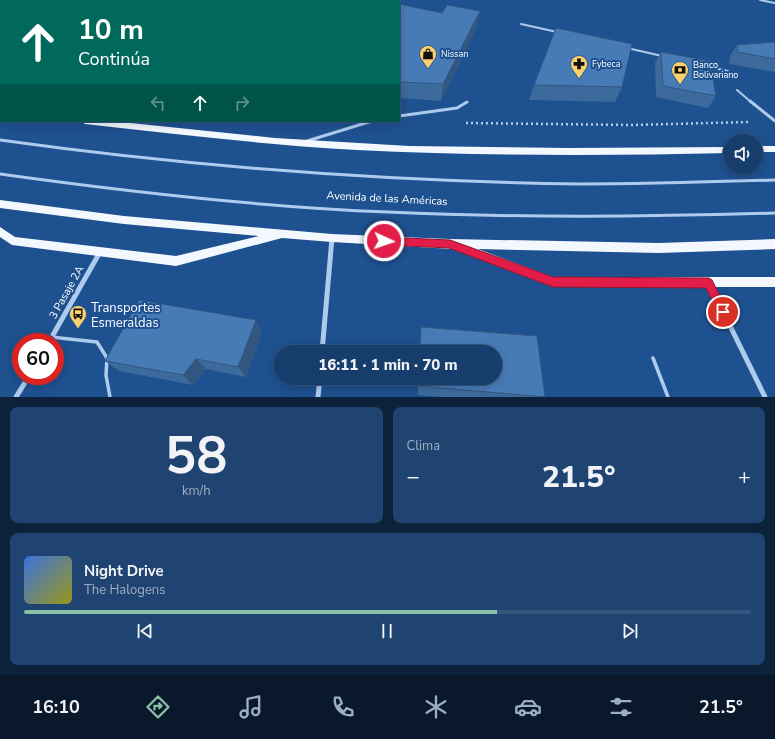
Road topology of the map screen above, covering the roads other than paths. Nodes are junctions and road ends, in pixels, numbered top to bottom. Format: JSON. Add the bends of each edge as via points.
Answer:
{"nodes":[{"id":1,"x":760,"y":0,"type":"edge"},
{"id":2,"x":775,"y":3,"type":"edge"},
{"id":3,"x":521,"y":24,"type":"dead end"},
{"id":4,"x":559,"y":33,"type":"edge"},
{"id":5,"x":621,"y":47,"type":"edge"},
{"id":6,"x":667,"y":57,"type":"edge"},
{"id":7,"x":705,"y":66,"type":"edge"},
{"id":8,"x":728,"y":71,"type":"dead end"},
{"id":9,"x":737,"y":90,"type":"dead end"},
{"id":10,"x":467,"y":102,"type":"dead end"},
{"id":11,"x":400,"y":116,"type":"edge"},
{"id":12,"x":775,"y":120,"type":"edge"},
{"id":13,"x":94,"y":122,"type":"edge"},
{"id":14,"x":369,"y":122,"type":"edge"},
{"id":15,"x":0,"y":140,"type":"edge"},
{"id":16,"x":302,"y":143,"type":"junction"},
{"id":17,"x":775,"y":148,"type":"edge"},
{"id":18,"x":763,"y":149,"type":"edge"},
{"id":19,"x":723,"y":150,"type":"edge"},
{"id":20,"x":0,"y":174,"type":"edge"},
{"id":21,"x":775,"y":180,"type":"edge"},
{"id":22,"x":0,"y":204,"type":"edge"},
{"id":23,"x":775,"y":213,"type":"edge"},
{"id":24,"x":0,"y":231,"type":"edge"},
{"id":25,"x":286,"y":234,"type":"junction"},
{"id":26,"x":332,"y":238,"type":"junction"},
{"id":27,"x":450,"y":244,"type":"junction"},
{"id":28,"x":775,"y":244,"type":"edge"},
{"id":29,"x":100,"y":252,"type":"junction"},
{"id":30,"x":775,"y":282,"type":"edge"},
{"id":31,"x":709,"y":283,"type":"junction"},
{"id":32,"x":54,"y":333,"type":"edge"},
{"id":33,"x":64,"y":341,"type":"edge"},
{"id":34,"x":323,"y":345,"type":"edge"},
{"id":35,"x":653,"y":358,"type":"dead end"},
{"id":36,"x":23,"y":385,"type":"edge"},
{"id":37,"x":319,"y":385,"type":"edge"},
{"id":38,"x":16,"y":397,"type":"edge"},
{"id":39,"x":110,"y":397,"type":"edge"},
{"id":40,"x":318,"y":397,"type":"edge"},
{"id":41,"x":668,"y":397,"type":"edge"},
{"id":42,"x":765,"y":397,"type":"edge"}],
"edges":[{"from":1,"to":2,"type":"lane"},
{"from":3,"to":4,"type":"lane"},
{"from":5,"to":6,"type":"lane"},
{"from":7,"to":8,"type":"lane"},
{"from":9,"to":12,"type":"lane"},
{"from":10,"to":11,"type":"lane","via":[[457,108]]},
{"from":13,"to":16,"type":"main road"},
{"from":14,"to":16,"type":"lane"},
{"from":15,"to":21,"type":"lane","name":"Avenida de las Américas","via":[[259,170],[381,178],[554,184]]},
{"from":16,"to":19,"type":"main road","via":[[516,152]]},
{"from":17,"to":18,"type":"main road"},
{"from":20,"to":23,"type":"lane","name":"Avenida de las Américas","via":[[162,195],[398,212],[544,217]]},
{"from":22,"to":25,"type":"main road","via":[[124,220]]},
{"from":24,"to":29,"type":"main road","via":[[12,242]]},
{"from":25,"to":26,"type":"main road"},
{"from":25,"to":29,"type":"main road","via":[[176,261]]},
{"from":26,"to":27,"type":"main road"},
{"from":26,"to":34,"type":"street"},
{"from":27,"to":28,"type":"main road","via":[[659,248]]},
{"from":27,"to":31,"type":"main road","via":[[553,282]]},
{"from":29,"to":32,"type":"street","name":"3 Pasaje 2A"},
{"from":30,"to":31,"type":"main road"},
{"from":31,"to":42,"type":"street"},
{"from":33,"to":39,"type":"lane","via":[[97,342],[107,358],[106,375]]},
{"from":35,"to":41,"type":"lane"},
{"from":36,"to":38,"type":"street"},
{"from":37,"to":40,"type":"street"}]}
